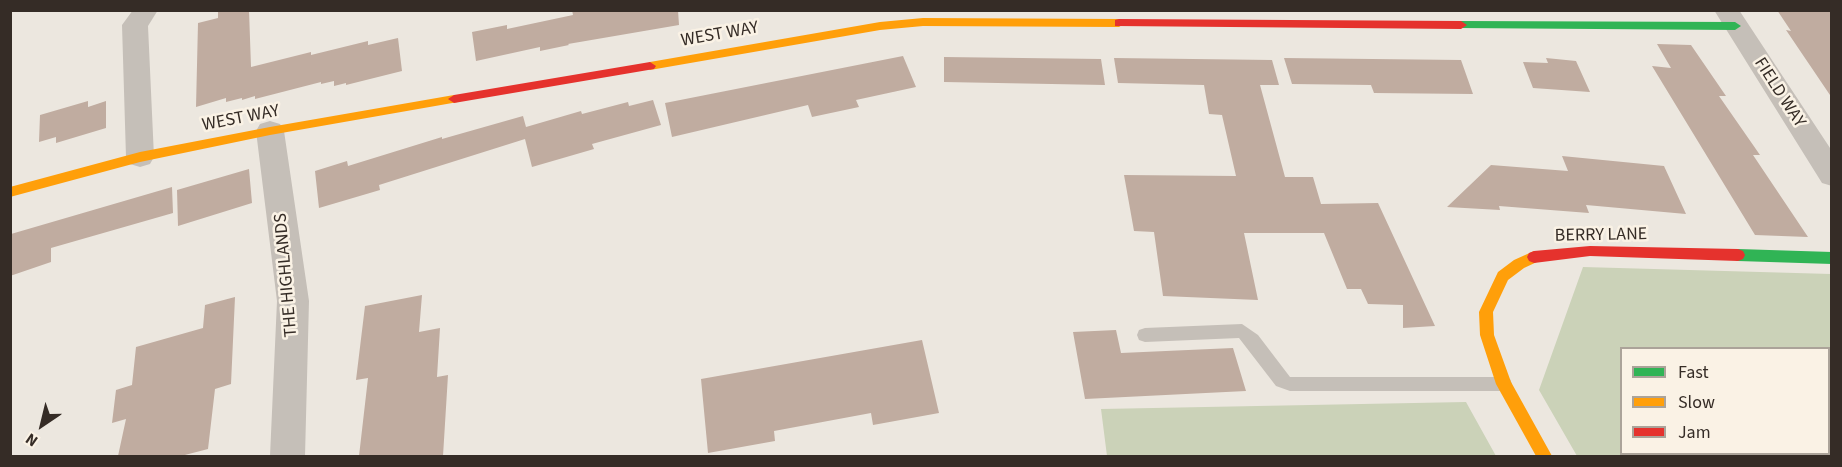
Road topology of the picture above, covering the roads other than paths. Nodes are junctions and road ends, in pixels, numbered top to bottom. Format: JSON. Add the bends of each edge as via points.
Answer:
{"nodes":[{"id":1,"x":146,"y":10,"type":"edge"},
{"id":2,"x":1731,"y":18,"type":"edge"},
{"id":3,"x":270,"y":131,"type":"junction"},
{"id":4,"x":140,"y":157,"type":"junction"},
{"id":5,"x":1832,"y":175,"type":"edge"},
{"id":6,"x":10,"y":192,"type":"edge"},
{"id":7,"x":1832,"y":258,"type":"edge"},
{"id":8,"x":1145,"y":335,"type":"dead end"},
{"id":9,"x":1504,"y":384,"type":"junction"},
{"id":10,"x":288,"y":456,"type":"edge"},
{"id":11,"x":1544,"y":456,"type":"edge"}],
"edges":[{"from":1,"to":4,"type":"street","via":[[135,25]]},
{"from":2,"to":3,"type":"street","name":"WEST WAY","via":[[923,22],[880,26]]},
{"from":2,"to":5,"type":"street","name":"FIELD WAY"},
{"from":3,"to":4,"type":"street","name":"WEST WAY"},
{"from":3,"to":10,"type":"street","name":"THE HIGHLANDS","via":[[293,301]]},
{"from":4,"to":6,"type":"street","name":"WEST WAY"},
{"from":7,"to":9,"type":"street","name":"BERRY LANE","via":[[1590,251],[1535,257],[1503,276],[1486,312],[1487,335]]},
{"from":8,"to":9,"type":"lane","via":[[1242,332],[1282,381],[1290,384]]},
{"from":9,"to":11,"type":"street","name":"BERRY LANE"}]}
